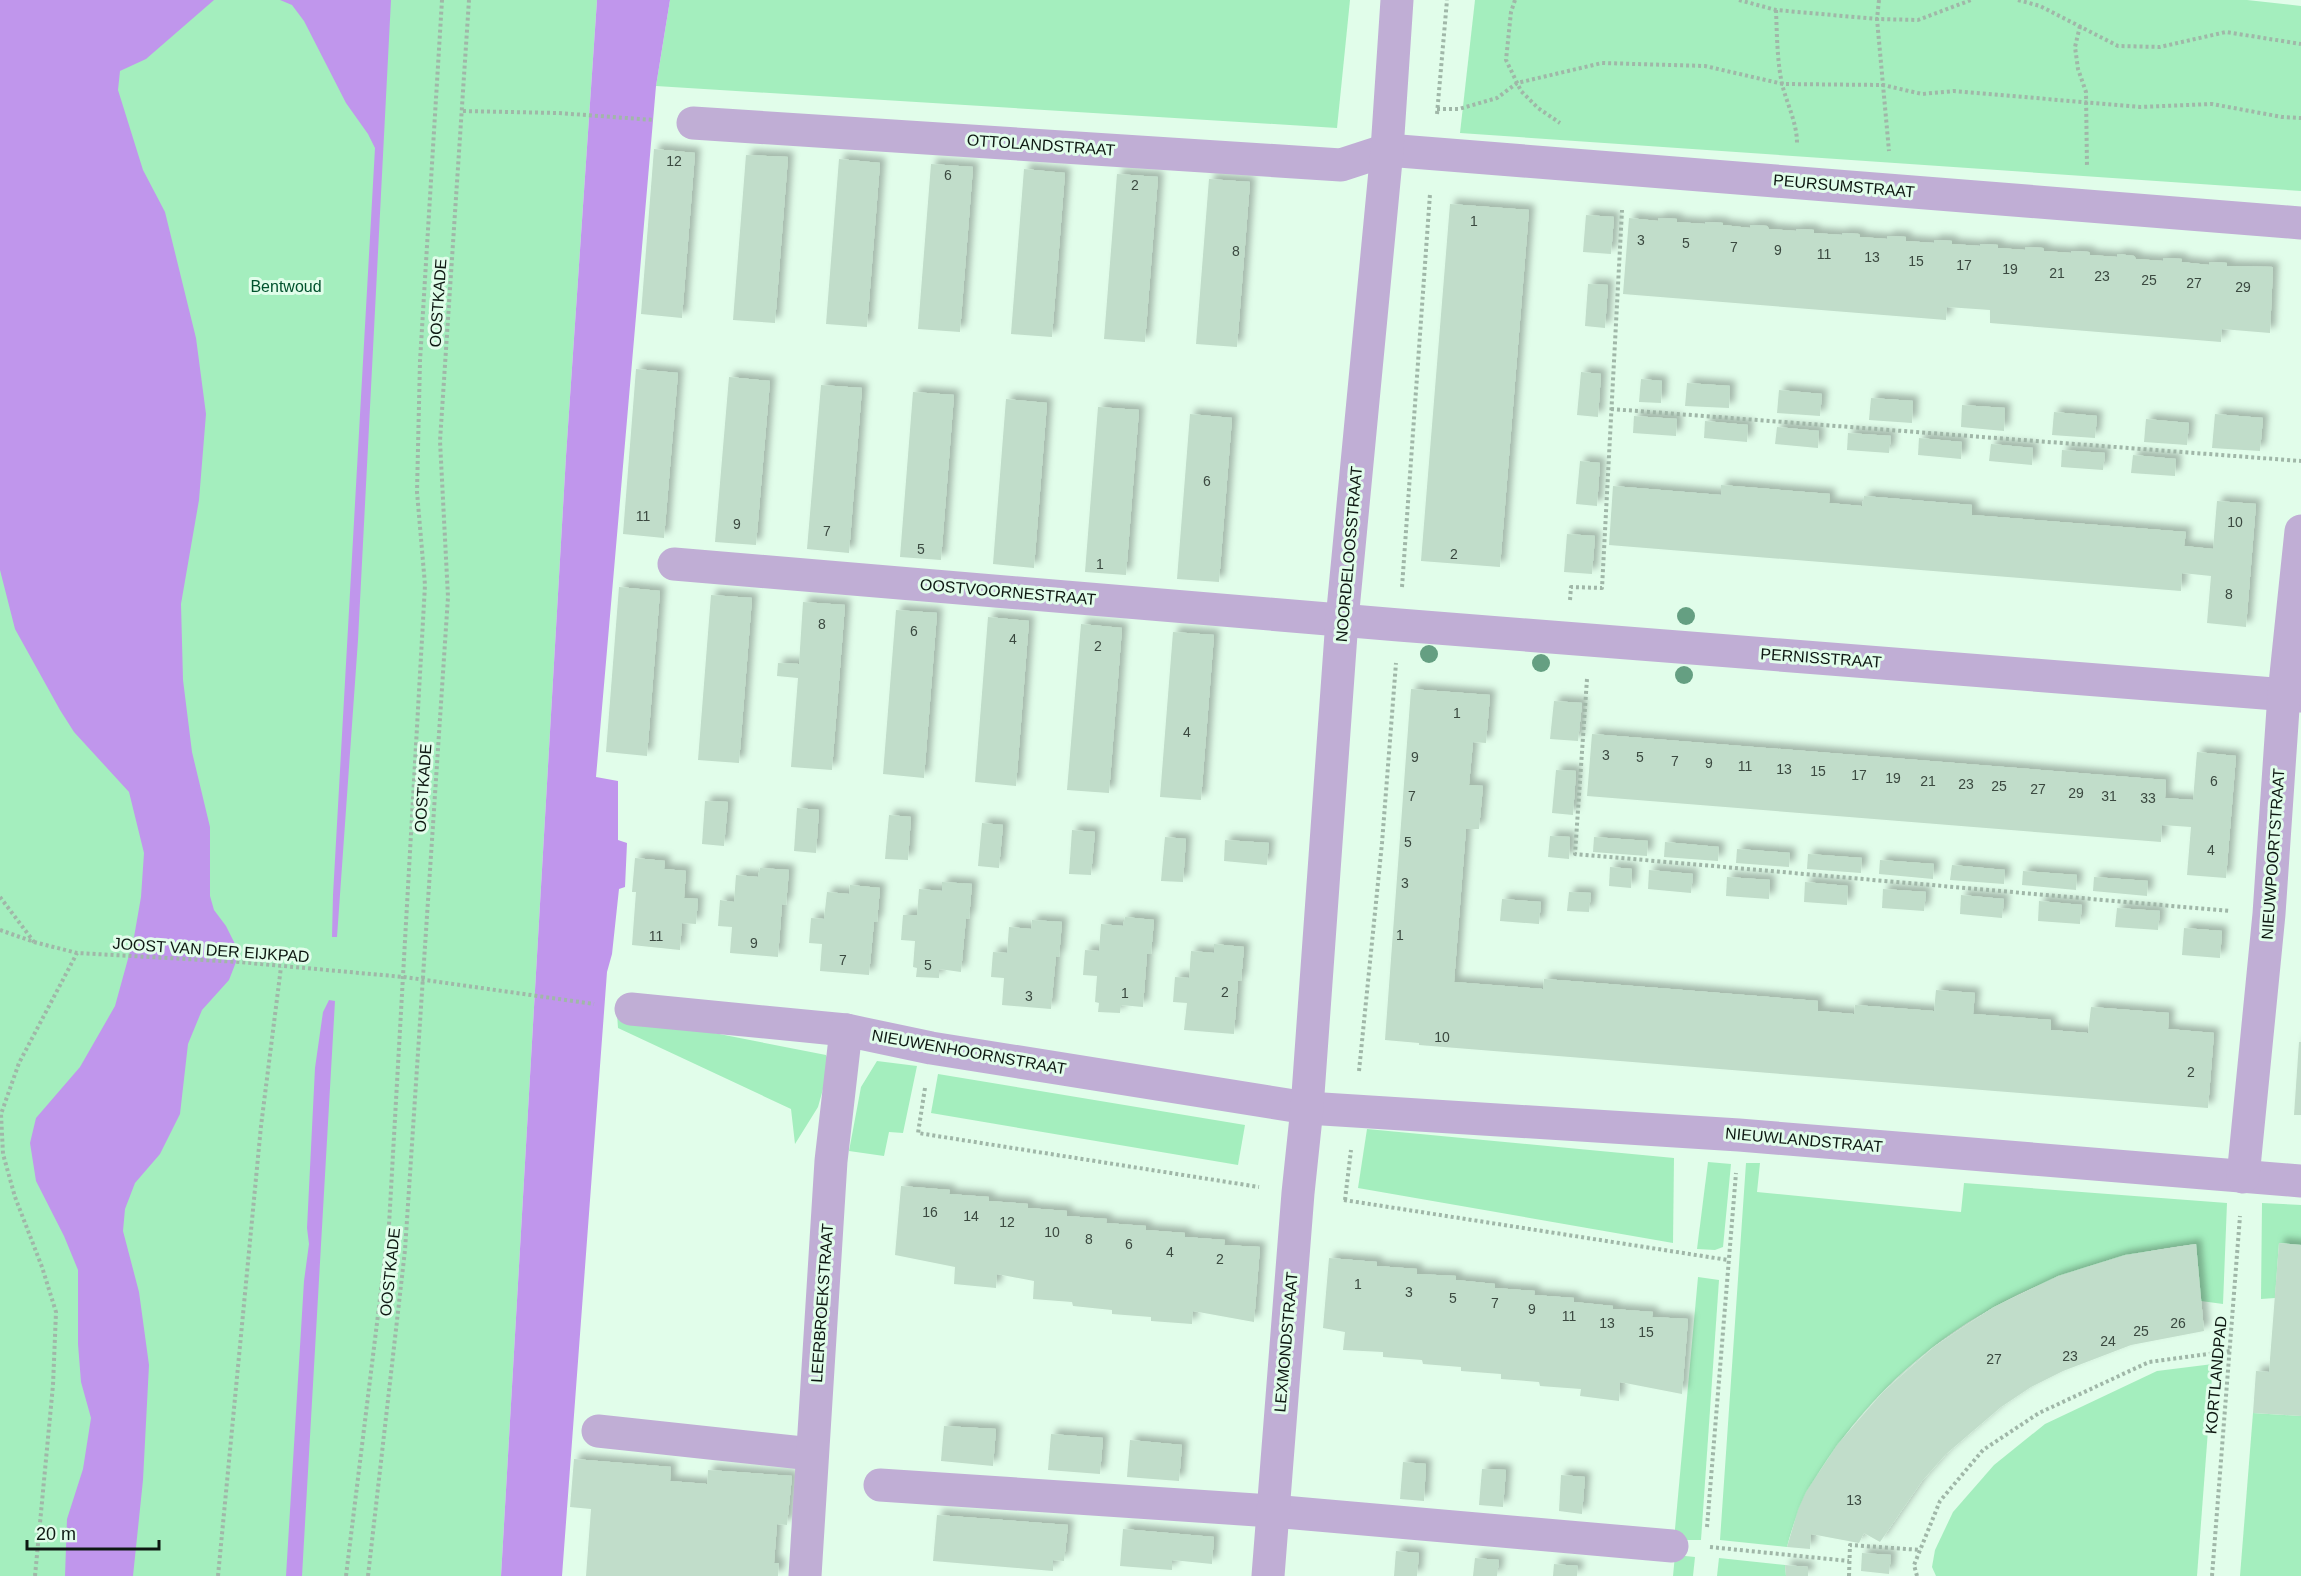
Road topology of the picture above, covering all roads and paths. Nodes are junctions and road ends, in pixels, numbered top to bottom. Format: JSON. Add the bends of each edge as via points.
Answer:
{"nodes":[{"id":1,"x":442,"y":0,"type":"edge"},
{"id":2,"x":469,"y":0,"type":"edge"},
{"id":3,"x":1397,"y":0,"type":"edge"},
{"id":4,"x":1515,"y":0,"type":"edge"},
{"id":5,"x":1739,"y":0,"type":"edge"},
{"id":6,"x":1879,"y":0,"type":"edge"},
{"id":7,"x":1971,"y":0,"type":"edge"},
{"id":8,"x":2018,"y":0,"type":"edge"},
{"id":9,"x":1776,"y":10,"type":"junction"},
{"id":10,"x":1877,"y":19,"type":"junction"},
{"id":11,"x":2080,"y":26,"type":"junction"},
{"id":12,"x":2301,"y":44,"type":"edge"},
{"id":13,"x":1518,"y":83,"type":"junction"},
{"id":14,"x":1782,"y":84,"type":"junction"},
{"id":15,"x":1883,"y":85,"type":"junction"},
{"id":16,"x":2087,"y":102,"type":"junction"},
{"id":17,"x":1437,"y":109,"type":"dead end"},
{"id":18,"x":463,"y":111,"type":"junction"},
{"id":19,"x":2301,"y":118,"type":"edge"},
{"id":20,"x":693,"y":123,"type":"joint"},
{"id":21,"x":1387,"y":150,"type":"junction"},
{"id":22,"x":1570,"y":165,"type":"junction"},
{"id":23,"x":1610,"y":168,"type":"junction"},
{"id":24,"x":1798,"y":183,"type":"junction"},
{"id":25,"x":1893,"y":190,"type":"junction"},
{"id":26,"x":2085,"y":206,"type":"junction"},
{"id":27,"x":2301,"y":223,"type":"edge"},
{"id":28,"x":1611,"y":409,"type":"junction"},
{"id":29,"x":2301,"y":461,"type":"edge"},
{"id":30,"x":2301,"y":531,"type":"edge"},
{"id":31,"x":674,"y":564,"type":"dead end"},
{"id":32,"x":1342,"y":620,"type":"junction"},
{"id":33,"x":1578,"y":639,"type":"junction"},
{"id":34,"x":2293,"y":695,"type":"edge"},
{"id":35,"x":0,"y":897,"type":"edge"},
{"id":36,"x":2269,"y":914,"type":"junction"},
{"id":37,"x":0,"y":930,"type":"edge"},
{"id":38,"x":34,"y":942,"type":"junction"},
{"id":39,"x":77,"y":953,"type":"junction"},
{"id":40,"x":281,"y":967,"type":"junction"},
{"id":41,"x":404,"y":977,"type":"junction"},
{"id":42,"x":422,"y":980,"type":"junction"},
{"id":43,"x":631,"y":1009,"type":"joint"},
{"id":44,"x":846,"y":1030,"type":"junction"},
{"id":45,"x":1307,"y":1108,"type":"junction"},
{"id":46,"x":1739,"y":1135,"type":"junction"},
{"id":47,"x":2243,"y":1177,"type":"junction"},
{"id":48,"x":2301,"y":1181,"type":"edge"},
{"id":49,"x":2230,"y":1351,"type":"junction"},
{"id":50,"x":598,"y":1431,"type":"dead end"},
{"id":51,"x":812,"y":1454,"type":"junction"},
{"id":52,"x":880,"y":1485,"type":"dead end"},
{"id":53,"x":1272,"y":1511,"type":"junction"},
{"id":54,"x":1672,"y":1546,"type":"joint"},
{"id":55,"x":1706,"y":1546,"type":"junction"},
{"id":56,"x":1921,"y":1550,"type":"junction"},
{"id":57,"x":1705,"y":1556,"type":"dead end"},
{"id":58,"x":1849,"y":1561,"type":"junction"},
{"id":59,"x":35,"y":1576,"type":"edge"},
{"id":60,"x":218,"y":1576,"type":"edge"},
{"id":61,"x":346,"y":1576,"type":"edge"},
{"id":62,"x":368,"y":1576,"type":"edge"},
{"id":63,"x":805,"y":1576,"type":"edge"},
{"id":64,"x":1268,"y":1576,"type":"edge"},
{"id":65,"x":1849,"y":1576,"type":"edge"},
{"id":66,"x":1917,"y":1576,"type":"edge"},
{"id":67,"x":2212,"y":1576,"type":"edge"}],
"edges":[{"from":1,"to":41,"type":"path","via":[[420,361],[417,492],[425,585]]},
{"from":2,"to":18,"type":"path","name":"OOSTKADE"},
{"from":3,"to":21,"type":"street","name":"NOORDELOOSSTRAAT"},
{"from":4,"to":13,"type":"path","via":[[1506,60]]},
{"from":5,"to":9,"type":"path"},
{"from":6,"to":10,"type":"path"},
{"from":7,"to":10,"type":"path","via":[[1918,20]]},
{"from":8,"to":11,"type":"path"},
{"from":9,"to":10,"type":"path"},
{"from":9,"to":14,"type":"path"},
{"from":10,"to":15,"type":"path"},
{"from":11,"to":12,"type":"path","via":[[2118,46],[2160,47],[2226,32]]},
{"from":11,"to":16,"type":"path","via":[[2075,47]]},
{"from":13,"to":14,"type":"path","via":[[1602,63],[1705,66]]},
{"from":13,"to":17,"type":"path","via":[[1497,98],[1459,109]]},
{"from":13,"to":22,"type":"path","via":[[1538,108],[1559,121],[1570,139]]},
{"from":14,"to":15,"type":"path"},
{"from":14,"to":24,"type":"path","via":[[1797,134]]},
{"from":15,"to":16,"type":"path","via":[[1922,94],[1954,91]]},
{"from":15,"to":25,"type":"path"},
{"from":16,"to":19,"type":"path","via":[[2140,107],[2212,104]]},
{"from":16,"to":26,"type":"path"},
{"from":18,"to":20,"type":"path"},
{"from":18,"to":42,"type":"path","name":"OOSTKADE","via":[[441,441],[448,597]]},
{"from":20,"to":21,"type":"street","name":"OTTOLANDSTRAAT","via":[[1341,165]]},
{"from":21,"to":22,"type":"street","name":"PEURSUMSTRAAT"},
{"from":21,"to":32,"type":"street","name":"NOORDELOOSSTRAAT"},
{"from":22,"to":23,"type":"street","name":"PEURSUMSTRAAT"},
{"from":23,"to":24,"type":"street","name":"PEURSUMSTRAAT"},
{"from":23,"to":28,"type":"path","via":[[1604,202],[1623,210]]},
{"from":24,"to":25,"type":"street","name":"PEURSUMSTRAAT"},
{"from":25,"to":26,"type":"street","name":"PEURSUMSTRAAT"},
{"from":26,"to":27,"type":"street","name":"PEURSUMSTRAAT"},
{"from":28,"to":29,"type":"path"},
{"from":28,"to":33,"type":"path","via":[[1602,588],[1571,586]]},
{"from":30,"to":34,"type":"street","name":"NIEUWPOORTSTRAAT"},
{"from":31,"to":32,"type":"street","name":"OOSTVOORNESTRAAT"},
{"from":32,"to":33,"type":"street","name":"PERNISSTRAAT"},
{"from":32,"to":45,"type":"street","name":"NOORDELOOSSTRAAT"},
{"from":33,"to":34,"type":"street","name":"PERNISSTRAAT"},
{"from":33,"to":36,"type":"path","via":[[1575,854]]},
{"from":34,"to":36,"type":"street","name":"NIEUWPOORTSTRAAT"},
{"from":35,"to":38,"type":"path"},
{"from":36,"to":47,"type":"street","name":"NIEUWPOORTSTRAAT"},
{"from":37,"to":38,"type":"path","name":"JOOST VAN DER EIJKPAD"},
{"from":38,"to":39,"type":"path","name":"JOOST VAN DER EIJKPAD"},
{"from":39,"to":40,"type":"path","name":"JOOST VAN DER EIJKPAD"},
{"from":39,"to":59,"type":"path","via":[[19,1064],[1,1114],[3,1154],[56,1312]]},
{"from":40,"to":41,"type":"path","name":"JOOST VAN DER EIJKPAD"},
{"from":40,"to":60,"type":"path","via":[[261,1126]]},
{"from":41,"to":42,"type":"path","name":"JOOST VAN DER EIJKPAD"},
{"from":41,"to":61,"type":"path","via":[[389,1225]]},
{"from":42,"to":43,"type":"path","name":"JOOST VAN DER EIJKPAD"},
{"from":42,"to":62,"type":"path","name":"OOSTKADE","via":[[405,1250]]},
{"from":43,"to":44,"type":"street","name":"NIEUWENHOORNSTRAAT"},
{"from":44,"to":45,"type":"street","name":"NIEUWENHOORNSTRAAT","via":[[931,1048]]},
{"from":44,"to":51,"type":"street","name":"LEERBROEKSTRAAT","via":[[831,1161]]},
{"from":45,"to":46,"type":"street","name":"NIEUWLANDSTRAAT"},
{"from":45,"to":53,"type":"street","name":"LEXMONDSTRAAT"},
{"from":46,"to":47,"type":"street","name":"NIEUWLANDSTRAAT"},
{"from":46,"to":55,"type":"path"},
{"from":47,"to":48,"type":"street","name":"NIEUWLANDSTRAAT"},
{"from":47,"to":49,"type":"path","name":"KORTLANDPAD"},
{"from":49,"to":56,"type":"path","via":[[2150,1362],[2039,1413],[1983,1450],[1940,1501]]},
{"from":49,"to":67,"type":"path","name":"KORTLANDPAD"},
{"from":50,"to":51,"type":"street"},
{"from":51,"to":63,"type":"street","name":"LEERBROEKSTRAAT"},
{"from":52,"to":53,"type":"street"},
{"from":53,"to":54,"type":"street"},
{"from":53,"to":64,"type":"street","name":"LEXMONDSTRAAT"},
{"from":54,"to":55,"type":"path"},
{"from":55,"to":57,"type":"path"},
{"from":55,"to":58,"type":"path"},
{"from":56,"to":58,"type":"path","via":[[1850,1545]]},
{"from":56,"to":66,"type":"path","via":[[1914,1565]]},
{"from":58,"to":65,"type":"path"}]}
